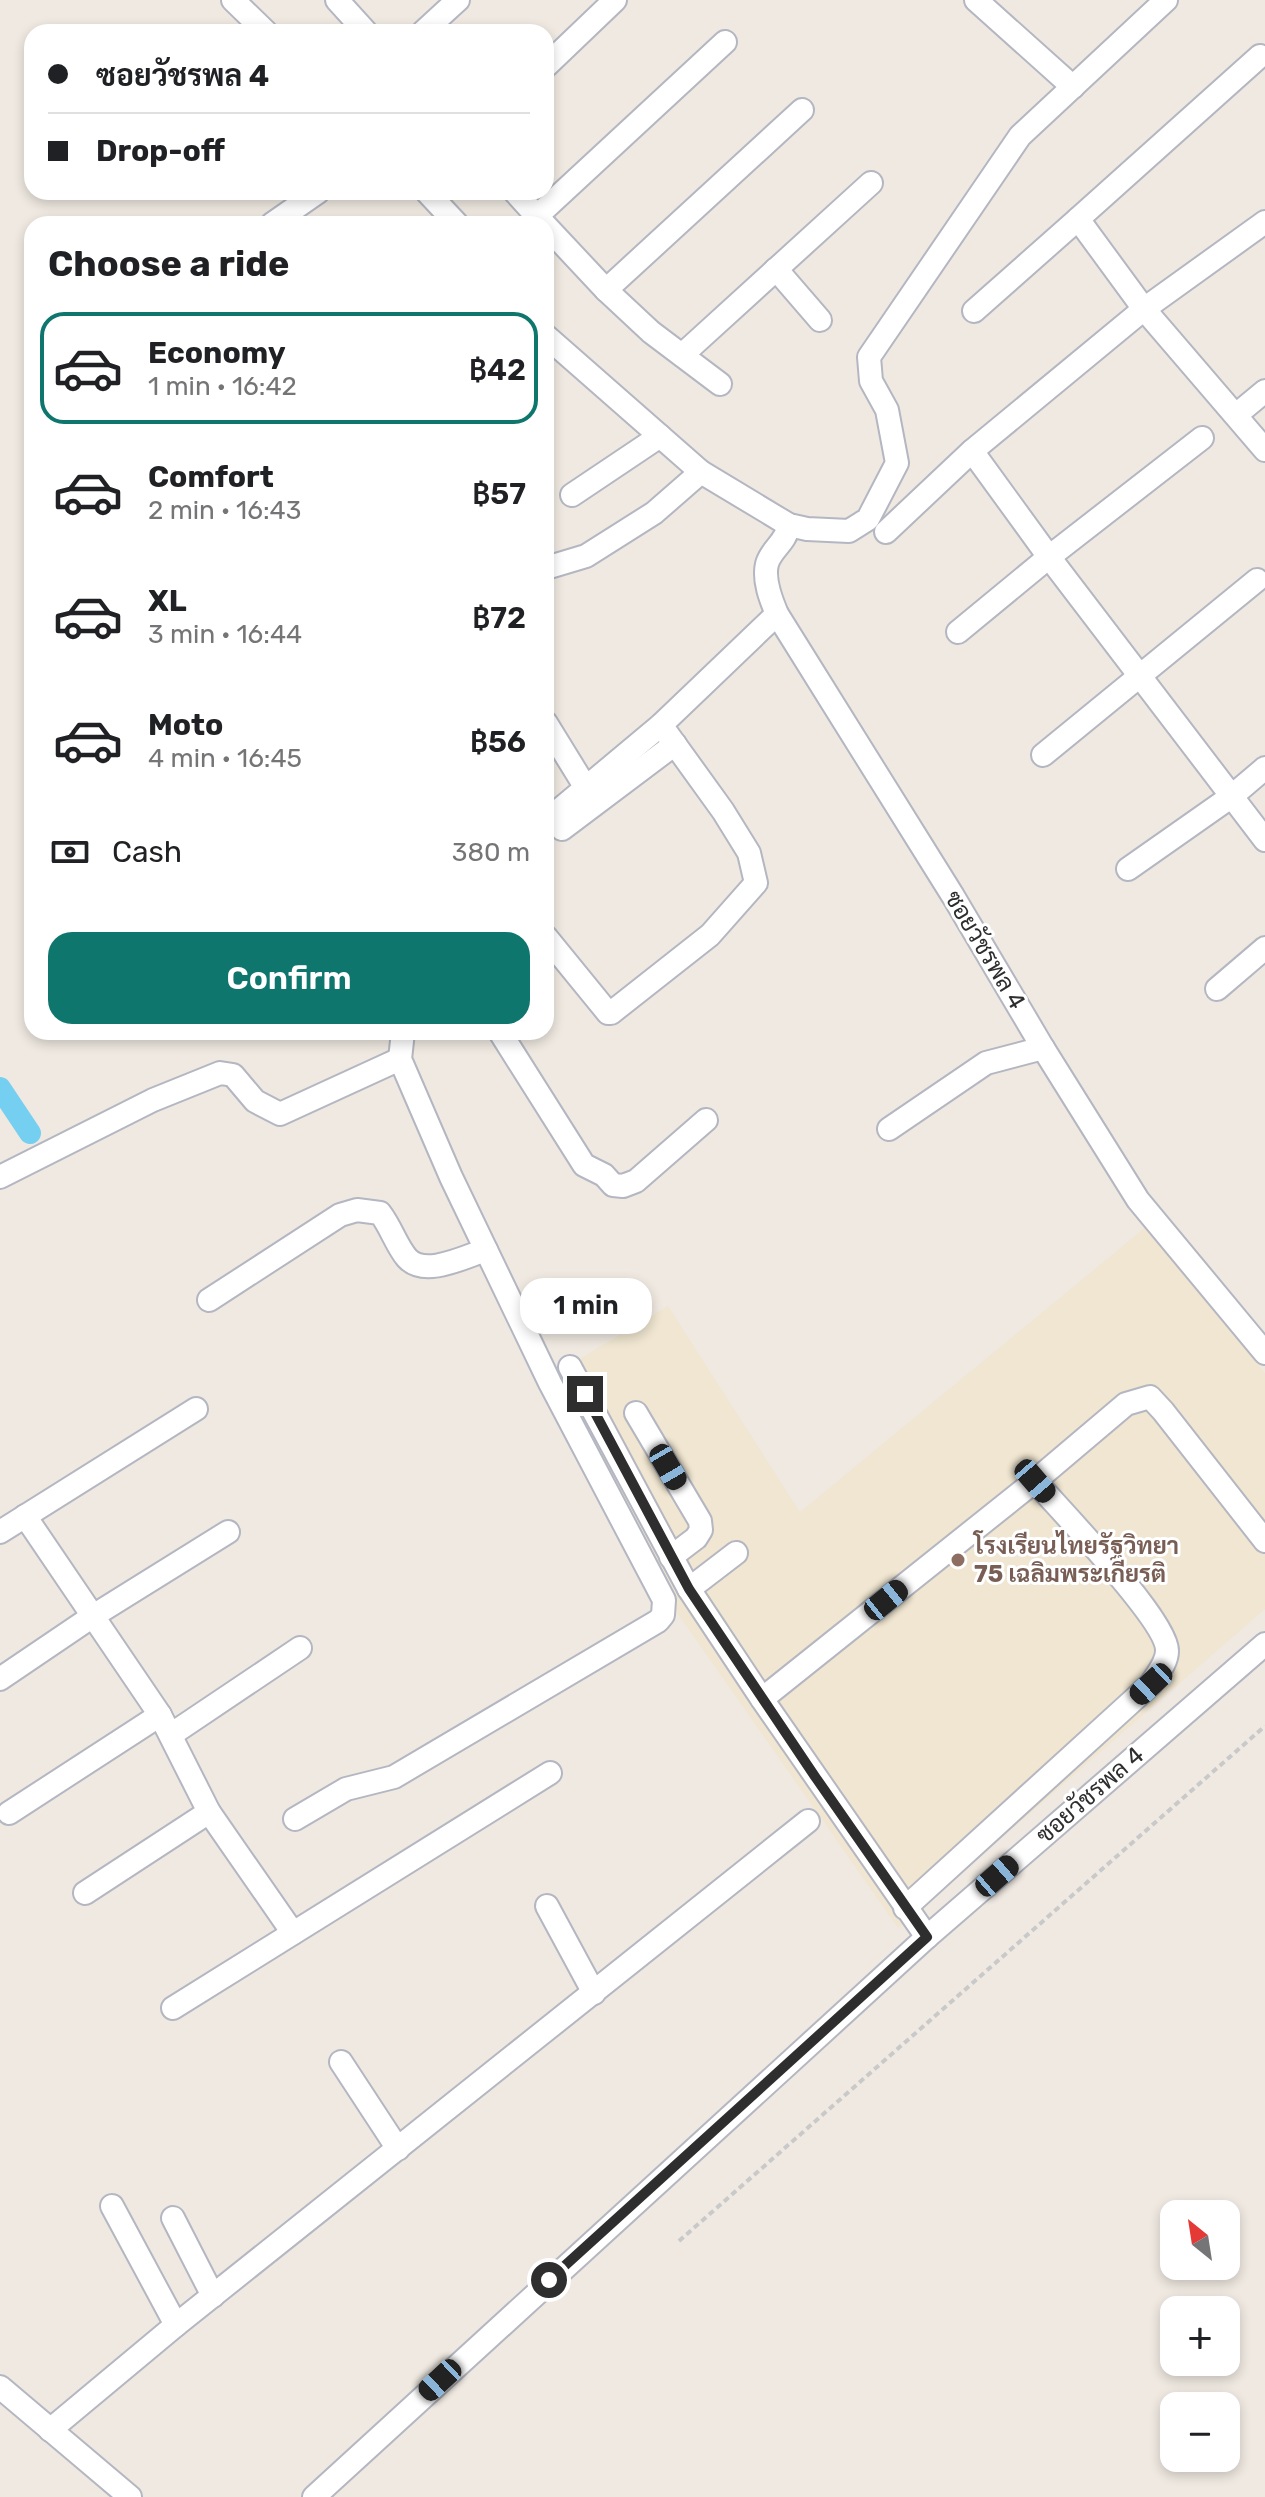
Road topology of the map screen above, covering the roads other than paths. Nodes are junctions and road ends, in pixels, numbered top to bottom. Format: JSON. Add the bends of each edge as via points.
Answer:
{"nodes":[{"id":1,"x":233,"y":0,"type":"edge"},
{"id":2,"x":337,"y":0,"type":"edge"},
{"id":3,"x":458,"y":0,"type":"edge"},
{"id":4,"x":615,"y":0,"type":"edge"},
{"id":5,"x":976,"y":0,"type":"edge"},
{"id":6,"x":1166,"y":0,"type":"edge"},
{"id":7,"x":258,"y":24,"type":"edge"},
{"id":8,"x":359,"y":24,"type":"edge"},
{"id":9,"x":432,"y":24,"type":"edge"},
{"id":10,"x":725,"y":42,"type":"dead end"},
{"id":11,"x":1260,"y":56,"type":"dead end"},
{"id":12,"x":554,"y":58,"type":"edge"},
{"id":13,"x":1073,"y":87,"type":"junction"},
{"id":14,"x":802,"y":110,"type":"dead end"},
{"id":15,"x":871,"y":183,"type":"dead end"},
{"id":16,"x":306,"y":200,"type":"edge"},
{"id":17,"x":434,"y":200,"type":"edge"},
{"id":18,"x":522,"y":200,"type":"edge"},
{"id":19,"x":284,"y":216,"type":"edge"},
{"id":20,"x":450,"y":216,"type":"edge"},
{"id":21,"x":537,"y":216,"type":"edge"},
{"id":22,"x":548,"y":216,"type":"edge"},
{"id":23,"x":1078,"y":219,"type":"junction"},
{"id":24,"x":1265,"y":222,"type":"edge"},
{"id":25,"x":554,"y":235,"type":"edge"},
{"id":26,"x":776,"y":269,"type":"junction"},
{"id":27,"x":606,"y":290,"type":"junction"},
{"id":28,"x":1144,"y":309,"type":"junction"},
{"id":29,"x":974,"y":311,"type":"dead end"},
{"id":30,"x":820,"y":320,"type":"dead end"},
{"id":31,"x":554,"y":343,"type":"edge"},
{"id":32,"x":682,"y":355,"type":"junction"},
{"id":33,"x":720,"y":384,"type":"dead end"},
{"id":34,"x":1265,"y":391,"type":"edge"},
{"id":35,"x":1236,"y":415,"type":"junction"},
{"id":36,"x":660,"y":436,"type":"junction"},
{"id":37,"x":1202,"y":438,"type":"dead end"},
{"id":38,"x":1265,"y":450,"type":"edge"},
{"id":39,"x":972,"y":451,"type":"junction"},
{"id":40,"x":701,"y":472,"type":"junction"},
{"id":41,"x":572,"y":495,"type":"dead end"},
{"id":42,"x":789,"y":525,"type":"junction"},
{"id":43,"x":886,"y":532,"type":"dead end"},
{"id":44,"x":1049,"y":557,"type":"junction"},
{"id":45,"x":554,"y":566,"type":"edge"},
{"id":46,"x":1257,"y":580,"type":"dead end"},
{"id":47,"x":777,"y":614,"type":"junction"},
{"id":48,"x":958,"y":632,"type":"dead end"},
{"id":49,"x":1140,"y":676,"type":"junction"},
{"id":50,"x":661,"y":725,"type":"junction"},
{"id":51,"x":554,"y":736,"type":"edge"},
{"id":52,"x":675,"y":744,"type":"junction"},
{"id":53,"x":1043,"y":755,"type":"dead end"},
{"id":54,"x":1265,"y":768,"type":"edge"},
{"id":55,"x":586,"y":788,"type":"junction"},
{"id":56,"x":1232,"y":796,"type":"junction"},
{"id":57,"x":554,"y":825,"type":"edge"},
{"id":58,"x":1265,"y":840,"type":"edge"},
{"id":59,"x":1128,"y":869,"type":"dead end"},
{"id":60,"x":554,"y":947,"type":"edge"},
{"id":61,"x":1265,"y":948,"type":"edge"},
{"id":62,"x":1217,"y":989,"type":"dead end"},
{"id":63,"x":402,"y":1040,"type":"edge"},
{"id":64,"x":505,"y":1040,"type":"edge"},
{"id":65,"x":1043,"y":1048,"type":"junction"},
{"id":66,"x":400,"y":1059,"type":"junction"},
{"id":67,"x":706,"y":1120,"type":"dead end"},
{"id":68,"x":889,"y":1129,"type":"dead end"},
{"id":69,"x":0,"y":1177,"type":"edge"},
{"id":70,"x":486,"y":1250,"type":"junction"},
{"id":71,"x":209,"y":1300,"type":"dead end"},
{"id":72,"x":1265,"y":1353,"type":"edge"},
{"id":73,"x":570,"y":1367,"type":"dead end"},
{"id":74,"x":196,"y":1409,"type":"dead end"},
{"id":75,"x":636,"y":1413,"type":"dead end"},
{"id":76,"x":1035,"y":1481,"type":"junction"},
{"id":77,"x":25,"y":1516,"type":"junction"},
{"id":78,"x":0,"y":1532,"type":"edge"},
{"id":79,"x":228,"y":1532,"type":"dead end"},
{"id":80,"x":1265,"y":1541,"type":"edge"},
{"id":81,"x":736,"y":1553,"type":"dead end"},
{"id":82,"x":671,"y":1557,"type":"junction"},
{"id":83,"x":689,"y":1589,"type":"junction"},
{"id":84,"x":93,"y":1616,"type":"junction"},
{"id":85,"x":1265,"y":1644,"type":"edge"},
{"id":86,"x":300,"y":1648,"type":"dead end"},
{"id":87,"x":0,"y":1679,"type":"edge"},
{"id":88,"x":762,"y":1699,"type":"junction"},
{"id":89,"x":166,"y":1724,"type":"junction"},
{"id":90,"x":550,"y":1773,"type":"dead end"},
{"id":91,"x":209,"y":1812,"type":"junction"},
{"id":92,"x":9,"y":1813,"type":"dead end"},
{"id":93,"x":295,"y":1819,"type":"dead end"},
{"id":94,"x":808,"y":1821,"type":"dead end"},
{"id":95,"x":85,"y":1893,"type":"dead end"},
{"id":96,"x":547,"y":1906,"type":"dead end"},
{"id":97,"x":905,"y":1908,"type":"junction"},
{"id":98,"x":293,"y":1933,"type":"junction"},
{"id":99,"x":927,"y":1937,"type":"junction"},
{"id":100,"x":594,"y":1993,"type":"junction"},
{"id":101,"x":173,"y":2008,"type":"dead end"},
{"id":102,"x":341,"y":2062,"type":"dead end"},
{"id":103,"x":398,"y":2149,"type":"junction"},
{"id":104,"x":112,"y":2206,"type":"dead end"},
{"id":105,"x":173,"y":2218,"type":"dead end"},
{"id":106,"x":213,"y":2296,"type":"junction"},
{"id":107,"x":176,"y":2325,"type":"junction"},
{"id":108,"x":0,"y":2387,"type":"edge"},
{"id":109,"x":50,"y":2430,"type":"junction"},
{"id":110,"x":130,"y":2497,"type":"edge"},
{"id":111,"x":314,"y":2497,"type":"edge"}],
"edges":[{"from":1,"to":7,"type":"street"},
{"from":2,"to":8,"type":"street"},
{"from":3,"to":9,"type":"street"},
{"from":4,"to":12,"type":"street"},
{"from":5,"to":13,"type":"street"},
{"from":6,"to":13,"type":"street"},
{"from":10,"to":22,"type":"street"},
{"from":11,"to":23,"type":"street"},
{"from":13,"to":42,"type":"street","via":[[1020,136],[869,357],[871,381],[887,410],[897,463],[868,519],[849,531]]},
{"from":14,"to":27,"type":"street"},
{"from":15,"to":26,"type":"street"},
{"from":16,"to":19,"type":"street"},
{"from":17,"to":20,"type":"street"},
{"from":18,"to":21,"type":"street"},
{"from":23,"to":28,"type":"street"},
{"from":23,"to":29,"type":"street"},
{"from":24,"to":28,"type":"street"},
{"from":25,"to":27,"type":"street"},
{"from":26,"to":30,"type":"street"},
{"from":26,"to":32,"type":"street"},
{"from":27,"to":32,"type":"street"},
{"from":28,"to":35,"type":"street"},
{"from":28,"to":39,"type":"street"},
{"from":31,"to":36,"type":"street"},
{"from":32,"to":33,"type":"street"},
{"from":34,"to":35,"type":"street"},
{"from":35,"to":38,"type":"street"},
{"from":36,"to":40,"type":"street"},
{"from":36,"to":41,"type":"street"},
{"from":37,"to":44,"type":"street"},
{"from":39,"to":43,"type":"street"},
{"from":39,"to":44,"type":"street"},
{"from":40,"to":42,"type":"street"},
{"from":40,"to":45,"type":"street","via":[[654,513],[586,556]]},
{"from":42,"to":47,"type":"street","name":"ซอยวัชรพล 4","via":[[787,537],[767,563],[768,593]]},
{"from":44,"to":48,"type":"street"},
{"from":44,"to":49,"type":"street"},
{"from":46,"to":49,"type":"street"},
{"from":47,"to":50,"type":"street"},
{"from":47,"to":65,"type":"street","name":"ซอยวัชรพล 4"},
{"from":49,"to":53,"type":"street"},
{"from":49,"to":56,"type":"street"},
{"from":50,"to":52,"type":"street"},
{"from":50,"to":55,"type":"street"},
{"from":51,"to":55,"type":"street"},
{"from":52,"to":57,"type":"street"},
{"from":52,"to":60,"type":"street","via":[[749,853],[756,883],[710,935],[611,1013]]},
{"from":54,"to":56,"type":"street"},
{"from":55,"to":57,"type":"street"},
{"from":56,"to":58,"type":"street"},
{"from":56,"to":59,"type":"street"},
{"from":61,"to":62,"type":"street"},
{"from":63,"to":66,"type":"street"},
{"from":64,"to":67,"type":"street","via":[[584,1165],[613,1185],[636,1181]]},
{"from":65,"to":68,"type":"street","via":[[986,1063]]},
{"from":65,"to":72,"type":"street","name":"ซอยวัชรพล 4","via":[[1138,1200]]},
{"from":66,"to":69,"type":"street","via":[[280,1114],[255,1101],[233,1075],[220,1073],[153,1100]]},
{"from":66,"to":70,"type":"street"},
{"from":70,"to":71,"type":"street","via":[[419,1267],[407,1259],[380,1213],[357,1210],[340,1215]]},
{"from":70,"to":93,"type":"street","via":[[664,1600],[663,1615],[394,1777],[346,1789]]},
{"from":73,"to":82,"type":"street"},
{"from":74,"to":77,"type":"street"},
{"from":75,"to":82,"type":"street","via":[[700,1521],[696,1538]]},
{"from":76,"to":80,"type":"street","via":[[1126,1404],[1150,1397]]},
{"from":76,"to":88,"type":"street"},
{"from":76,"to":97,"type":"street","via":[[1151,1614],[1168,1648],[1165,1660],[1151,1684]]},
{"from":77,"to":78,"type":"street"},
{"from":77,"to":84,"type":"street"},
{"from":79,"to":84,"type":"street"},
{"from":81,"to":83,"type":"street"},
{"from":82,"to":83,"type":"street"},
{"from":83,"to":88,"type":"street"},
{"from":84,"to":87,"type":"street"},
{"from":84,"to":89,"type":"street"},
{"from":85,"to":99,"type":"street","name":"ซอยวัชรพล 4"},
{"from":86,"to":89,"type":"street"},
{"from":88,"to":97,"type":"street"},
{"from":89,"to":91,"type":"street"},
{"from":89,"to":92,"type":"street"},
{"from":90,"to":98,"type":"street"},
{"from":91,"to":95,"type":"street"},
{"from":91,"to":98,"type":"street"},
{"from":94,"to":100,"type":"street"},
{"from":96,"to":100,"type":"street"},
{"from":97,"to":99,"type":"street"},
{"from":98,"to":101,"type":"street"},
{"from":99,"to":111,"type":"street","name":"ซอยวัชรพล 4"},
{"from":100,"to":103,"type":"street"},
{"from":102,"to":103,"type":"street"},
{"from":103,"to":106,"type":"street"},
{"from":104,"to":107,"type":"street"},
{"from":105,"to":106,"type":"street"},
{"from":106,"to":107,"type":"street"},
{"from":107,"to":109,"type":"street"},
{"from":108,"to":109,"type":"street"},
{"from":109,"to":110,"type":"street"}]}
